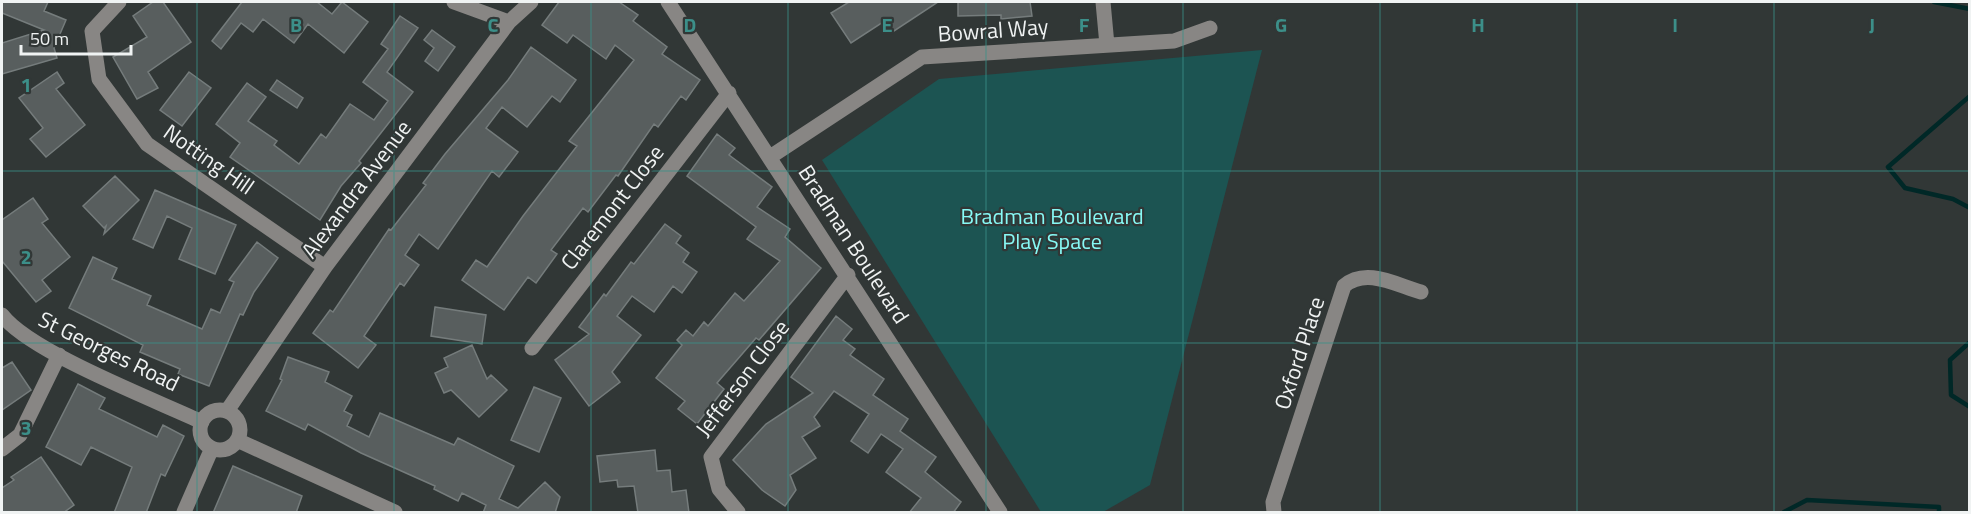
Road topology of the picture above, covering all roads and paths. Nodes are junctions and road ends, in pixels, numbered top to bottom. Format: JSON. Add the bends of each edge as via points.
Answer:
{"nodes":[{"id":1,"x":120,"y":2,"type":"edge"},
{"id":2,"x":454,"y":2,"type":"edge"},
{"id":3,"x":531,"y":2,"type":"edge"},
{"id":4,"x":668,"y":2,"type":"edge"},
{"id":5,"x":1103,"y":2,"type":"edge"},
{"id":6,"x":509,"y":22,"type":"junction"},
{"id":7,"x":1210,"y":28,"type":"dead end"},
{"id":8,"x":1107,"y":45,"type":"junction"},
{"id":9,"x":729,"y":93,"type":"junction"},
{"id":10,"x":770,"y":157,"type":"junction"},
{"id":11,"x":325,"y":267,"type":"junction"},
{"id":12,"x":848,"y":275,"type":"junction"},
{"id":13,"x":1420,"y":292,"type":"dead end"},
{"id":14,"x":2,"y":315,"type":"edge"},
{"id":15,"x":532,"y":348,"type":"dead end"},
{"id":16,"x":59,"y":355,"type":"junction"},
{"id":17,"x":227,"y":411,"type":"junction"},
{"id":18,"x":202,"y":422,"type":"junction"},
{"id":19,"x":237,"y":440,"type":"junction"},
{"id":20,"x":212,"y":448,"type":"junction"},
{"id":21,"x":2,"y":449,"type":"edge"},
{"id":22,"x":184,"y":513,"type":"edge"},
{"id":23,"x":395,"y":513,"type":"edge"},
{"id":24,"x":738,"y":513,"type":"edge"},
{"id":25,"x":1000,"y":513,"type":"edge"},
{"id":26,"x":1274,"y":513,"type":"edge"}],
"edges":[{"from":1,"to":11,"type":"street","name":"Notting Hill","via":[[92,31],[99,79],[147,144]]},
{"from":2,"to":6,"type":"street"},
{"from":3,"to":6,"type":"street","name":"Alexandra Avenue"},
{"from":4,"to":9,"type":"street","name":"Bradman Boulevard"},
{"from":5,"to":8,"type":"street"},
{"from":6,"to":11,"type":"street","name":"Alexandra Avenue"},
{"from":7,"to":8,"type":"street","name":"Bowral Way","via":[[1174,41]]},
{"from":8,"to":10,"type":"street","name":"Bowral Way","via":[[922,57]]},
{"from":9,"to":10,"type":"street","name":"Bradman Boulevard"},
{"from":9,"to":15,"type":"street","name":"Claremont Close"},
{"from":10,"to":12,"type":"street","name":"Bradman Boulevard"},
{"from":11,"to":17,"type":"street","name":"Alexandra Avenue"},
{"from":12,"to":24,"type":"street","name":"Jefferson Close","via":[[711,457],[719,489]]},
{"from":12,"to":25,"type":"street","name":"Bradman Boulevard"},
{"from":13,"to":26,"type":"street","name":"Oxford Place","via":[[1367,275],[1344,286],[1273,502]]},
{"from":14,"to":16,"type":"street","name":"St Georges Road","via":[[10,326]]},
{"from":16,"to":18,"type":"street","name":"St Georges Road"},
{"from":16,"to":21,"type":"street","via":[[20,435]]},
{"from":17,"to":18,"type":"street","via":[[212,412]]},
{"from":17,"to":19,"type":"street","via":[[237,420]]},
{"from":18,"to":20,"type":"street","via":[[201,434]]},
{"from":19,"to":20,"type":"street","via":[[226,449]]},
{"from":19,"to":23,"type":"street"},
{"from":20,"to":22,"type":"street"}]}
